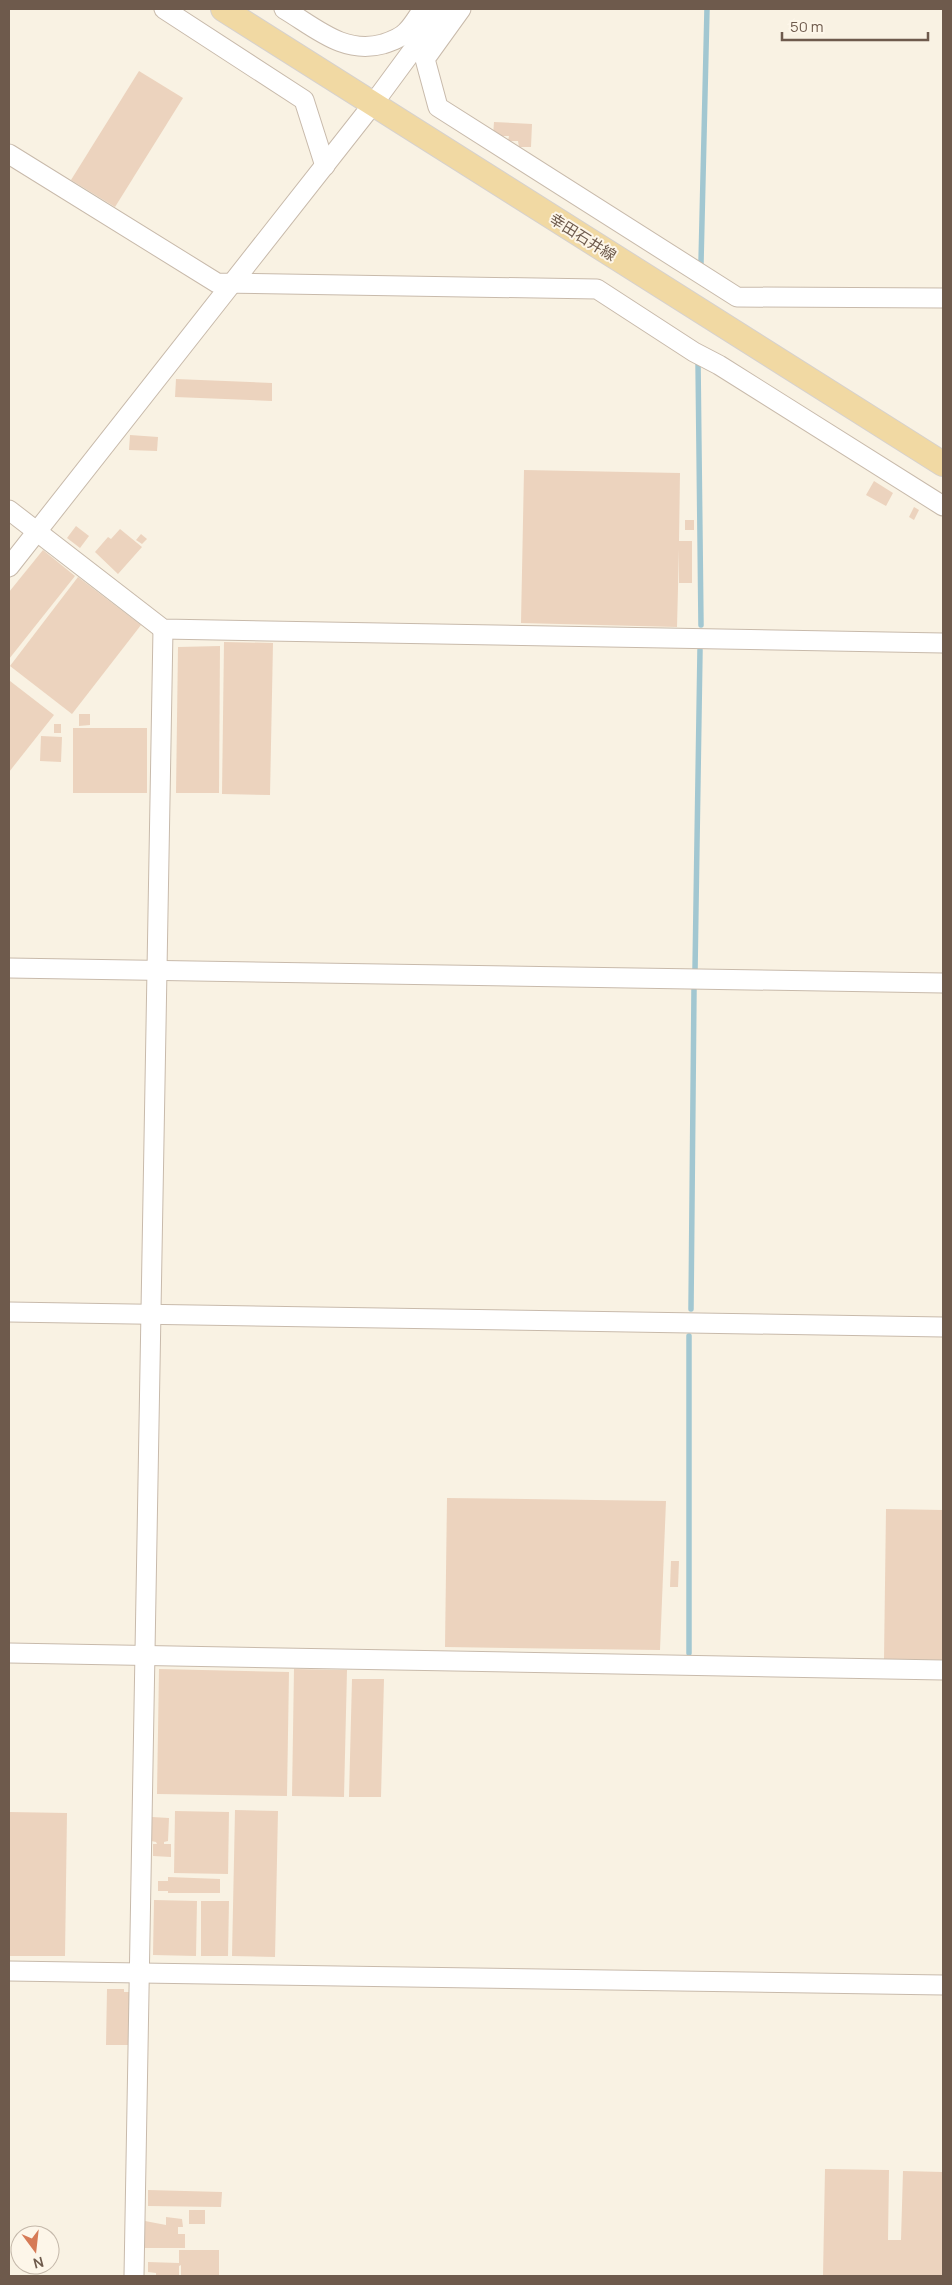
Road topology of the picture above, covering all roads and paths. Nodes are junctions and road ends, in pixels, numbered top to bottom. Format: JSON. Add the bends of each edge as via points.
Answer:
{"nodes":[{"id":1,"x":164,"y":9,"type":"edge"},
{"id":2,"x":223,"y":9,"type":"edge"},
{"id":3,"x":284,"y":9,"type":"edge"},
{"id":4,"x":423,"y":9,"type":"edge"},
{"id":5,"x":443,"y":9,"type":"edge"},
{"id":6,"x":461,"y":9,"type":"edge"},
{"id":7,"x":373,"y":104,"type":"junction"},
{"id":8,"x":10,"y":157,"type":"edge"},
{"id":9,"x":324,"y":166,"type":"junction"},
{"id":10,"x":234,"y":283,"type":"junction"},
{"id":11,"x":943,"y":298,"type":"edge"},
{"id":12,"x":943,"y":464,"type":"edge"},
{"id":13,"x":943,"y":506,"type":"edge"},
{"id":14,"x":9,"y":510,"type":"edge"},
{"id":15,"x":37,"y":531,"type":"junction"},
{"id":16,"x":9,"y":567,"type":"edge"},
{"id":17,"x":163,"y":628,"type":"junction"},
{"id":18,"x":943,"y":643,"type":"edge"},
{"id":19,"x":9,"y":968,"type":"edge"},
{"id":20,"x":157,"y":972,"type":"junction"},
{"id":21,"x":943,"y":983,"type":"edge"},
{"id":22,"x":9,"y":1312,"type":"edge"},
{"id":23,"x":152,"y":1314,"type":"junction"},
{"id":24,"x":943,"y":1327,"type":"edge"},
{"id":25,"x":9,"y":1653,"type":"edge"},
{"id":26,"x":145,"y":1655,"type":"junction"},
{"id":27,"x":943,"y":1670,"type":"edge"},
{"id":28,"x":9,"y":1971,"type":"edge"},
{"id":29,"x":139,"y":1974,"type":"junction"},
{"id":30,"x":943,"y":1986,"type":"edge"},
{"id":31,"x":134,"y":2276,"type":"edge"}],
"edges":[{"from":1,"to":9,"type":"street","via":[[304,100]]},
{"from":2,"to":7,"type":"main road","name":"幸田石井線"},
{"from":3,"to":4,"type":"street","via":[[342,44],[361,47],[381,45],[399,38]]},
{"from":5,"to":7,"type":"street"},
{"from":6,"to":11,"type":"street","via":[[425,59],[438,107],[737,297]]},
{"from":7,"to":9,"type":"street"},
{"from":7,"to":12,"type":"main road","name":"幸田石井線"},
{"from":8,"to":10,"type":"street","via":[[217,283]]},
{"from":9,"to":10,"type":"street"},
{"from":10,"to":13,"type":"street","via":[[597,289]]},
{"from":10,"to":15,"type":"street"},
{"from":14,"to":15,"type":"street"},
{"from":15,"to":16,"type":"street"},
{"from":15,"to":17,"type":"street"},
{"from":17,"to":18,"type":"street"},
{"from":17,"to":20,"type":"street"},
{"from":19,"to":20,"type":"street"},
{"from":20,"to":21,"type":"street"},
{"from":20,"to":23,"type":"street"},
{"from":22,"to":23,"type":"street"},
{"from":23,"to":24,"type":"street"},
{"from":23,"to":26,"type":"street"},
{"from":25,"to":26,"type":"street"},
{"from":26,"to":27,"type":"street"},
{"from":26,"to":29,"type":"street"},
{"from":28,"to":29,"type":"street"},
{"from":29,"to":30,"type":"street"},
{"from":29,"to":31,"type":"street"}]}
